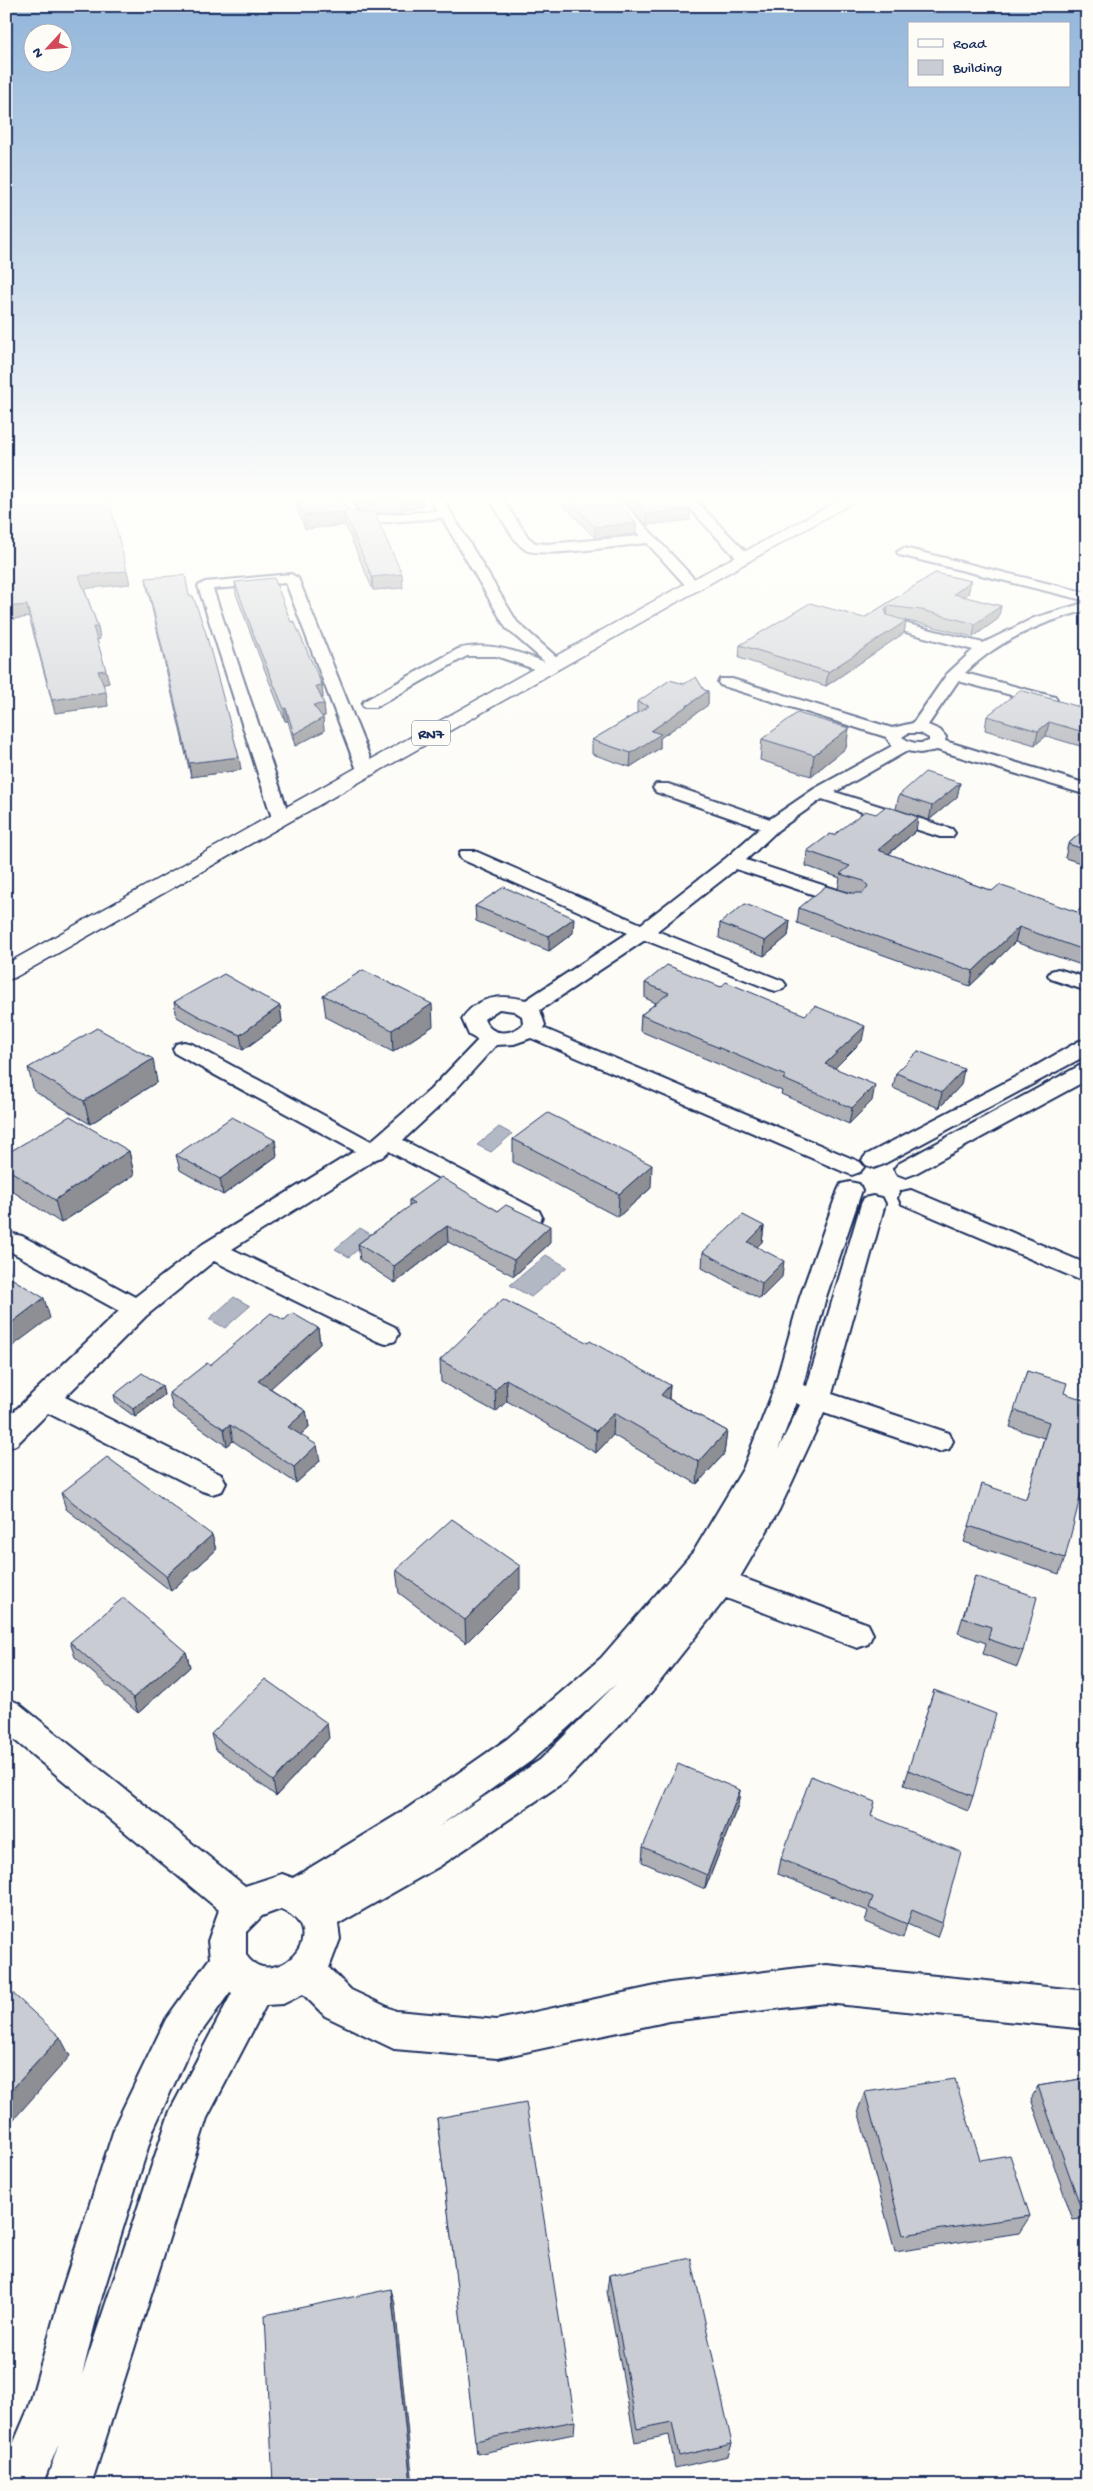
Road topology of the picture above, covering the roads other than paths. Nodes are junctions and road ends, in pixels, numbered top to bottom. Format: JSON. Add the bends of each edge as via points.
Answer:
{"nodes":[{"id":1,"x":213,"y":612,"type":"edge"},
{"id":2,"x":304,"y":612,"type":"edge"},
{"id":3,"x":504,"y":612,"type":"edge"},
{"id":4,"x":645,"y":612,"type":"edge"},
{"id":5,"x":1069,"y":612,"type":"edge"},
{"id":6,"x":892,"y":624,"type":"edge"},
{"id":7,"x":986,"y":649,"type":"junction"},
{"id":8,"x":550,"y":666,"type":"junction"},
{"id":9,"x":955,"y":675,"type":"junction"},
{"id":10,"x":726,"y":682,"type":"dead end"},
{"id":11,"x":1055,"y":702,"type":"edge"},
{"id":12,"x":370,"y":704,"type":"dead end"},
{"id":13,"x":918,"y":728,"type":"junction"},
{"id":14,"x":899,"y":740,"type":"junction"},
{"id":15,"x":936,"y":744,"type":"junction"},
{"id":16,"x":366,"y":770,"type":"junction"},
{"id":17,"x":662,"y":788,"type":"dead end"},
{"id":18,"x":1087,"y":790,"type":"edge"},
{"id":19,"x":820,"y":793,"type":"junction"},
{"id":20,"x":280,"y":818,"type":"junction"},
{"id":21,"x":772,"y":826,"type":"junction"},
{"id":22,"x":946,"y":833,"type":"dead end"},
{"id":23,"x":468,"y":855,"type":"dead end"},
{"id":24,"x":733,"y":862,"type":"junction"},
{"id":25,"x":854,"y":902,"type":"edge"},
{"id":26,"x":643,"y":932,"type":"junction"},
{"id":27,"x":6,"y":973,"type":"edge"},
{"id":28,"x":1058,"y":974,"type":"dead end"},
{"id":29,"x":776,"y":985,"type":"dead end"},
{"id":30,"x":1087,"y":985,"type":"edge"},
{"id":31,"x":528,"y":1020,"type":"junction"},
{"id":32,"x":491,"y":1038,"type":"junction"},
{"id":33,"x":1087,"y":1046,"type":"edge"},
{"id":34,"x":184,"y":1049,"type":"dead end"},
{"id":35,"x":1084,"y":1077,"type":"edge"},
{"id":36,"x":381,"y":1146,"type":"junction"},
{"id":37,"x":874,"y":1160,"type":"junction"},
{"id":38,"x":906,"y":1168,"type":"junction"},
{"id":39,"x":858,"y":1187,"type":"junction"},
{"id":40,"x":911,"y":1198,"type":"junction"},
{"id":41,"x":530,"y":1217,"type":"edge"},
{"id":42,"x":13,"y":1242,"type":"dead end"},
{"id":43,"x":212,"y":1250,"type":"junction"},
{"id":44,"x":1087,"y":1274,"type":"edge"},
{"id":45,"x":137,"y":1310,"type":"junction"},
{"id":46,"x":386,"y":1334,"type":"dead end"},
{"id":47,"x":788,"y":1389,"type":"junction"},
{"id":48,"x":45,"y":1398,"type":"junction"},
{"id":49,"x":816,"y":1401,"type":"junction"},
{"id":50,"x":6,"y":1437,"type":"edge"},
{"id":51,"x":939,"y":1441,"type":"dead end"},
{"id":52,"x":212,"y":1483,"type":"dead end"},
{"id":53,"x":720,"y":1584,"type":"junction"},
{"id":54,"x":857,"y":1634,"type":"dead end"},
{"id":55,"x":6,"y":1713,"type":"edge"},
{"id":56,"x":308,"y":1905,"type":"junction"},
{"id":57,"x":243,"y":1907,"type":"junction"},
{"id":58,"x":306,"y":1971,"type":"junction"},
{"id":59,"x":242,"y":1974,"type":"junction"},
{"id":60,"x":1087,"y":2010,"type":"edge"},
{"id":61,"x":18,"y":2485,"type":"edge"},
{"id":62,"x":68,"y":2485,"type":"edge"}],
"edges":[{"from":1,"to":20,"type":"street"},
{"from":2,"to":16,"type":"street"},
{"from":3,"to":8,"type":"street","via":[[511,625]]},
{"from":4,"to":8,"type":"main road","number":"RN7"},
{"from":5,"to":7,"type":"street","via":[[1021,629]]},
{"from":6,"to":7,"type":"street"},
{"from":7,"to":9,"type":"street"},
{"from":8,"to":12,"type":"street","via":[[501,651],[470,650]]},
{"from":8,"to":16,"type":"main road","number":"RN7"},
{"from":9,"to":11,"type":"street"},
{"from":9,"to":13,"type":"street"},
{"from":10,"to":14,"type":"street"},
{"from":13,"to":14,"type":"street","via":[[906,728]]},
{"from":13,"to":15,"type":"street","via":[[935,734],[939,741]]},
{"from":14,"to":15,"type":"street","via":[[926,748]]},
{"from":14,"to":19,"type":"street"},
{"from":15,"to":18,"type":"street"},
{"from":16,"to":20,"type":"main road","number":"RN7"},
{"from":17,"to":21,"type":"street"},
{"from":19,"to":21,"type":"street"},
{"from":19,"to":22,"type":"street"},
{"from":20,"to":27,"type":"main road","number":"RN7"},
{"from":21,"to":24,"type":"street"},
{"from":23,"to":26,"type":"street"},
{"from":24,"to":25,"type":"street"},
{"from":24,"to":26,"type":"street"},
{"from":26,"to":29,"type":"street"},
{"from":26,"to":31,"type":"street"},
{"from":28,"to":30,"type":"street"},
{"from":31,"to":32,"type":"street","via":[[513,1038]]},
{"from":31,"to":32,"type":"street","via":[[510,1003],[490,1005],[476,1013],[473,1019],[477,1030]]},
{"from":31,"to":39,"type":"street"},
{"from":32,"to":36,"type":"street","via":[[438,1095]]},
{"from":33,"to":37,"type":"street","via":[[1036,1077]]},
{"from":34,"to":36,"type":"street"},
{"from":35,"to":38,"type":"street"},
{"from":36,"to":41,"type":"street"},
{"from":36,"to":43,"type":"street"},
{"from":37,"to":38,"type":"street"},
{"from":37,"to":39,"type":"street","via":[[863,1162]]},
{"from":38,"to":40,"type":"street","via":[[917,1184]]},
{"from":39,"to":40,"type":"street","via":[[895,1205]]},
{"from":39,"to":47,"type":"street","via":[[812,1297]]},
{"from":39,"to":49,"type":"street"},
{"from":40,"to":44,"type":"street"},
{"from":42,"to":45,"type":"street"},
{"from":43,"to":45,"type":"street"},
{"from":43,"to":46,"type":"street"},
{"from":45,"to":48,"type":"street"},
{"from":47,"to":49,"type":"street"},
{"from":47,"to":56,"type":"street","via":[[756,1471],[705,1560],[612,1668],[519,1750],[416,1822]]},
{"from":48,"to":50,"type":"street"},
{"from":48,"to":52,"type":"street"},
{"from":49,"to":51,"type":"street"},
{"from":49,"to":53,"type":"street","via":[[764,1510]]},
{"from":53,"to":54,"type":"street"},
{"from":53,"to":56,"type":"street","via":[[642,1680],[552,1771],[428,1854]]},
{"from":55,"to":57,"type":"street"},
{"from":56,"to":57,"type":"street","via":[[282,1891],[253,1899]]},
{"from":56,"to":58,"type":"street","via":[[322,1924],[322,1940]]},
{"from":57,"to":59,"type":"street","via":[[229,1929],[226,1946]]},
{"from":58,"to":59,"type":"street","via":[[290,1983],[273,1987]]},
{"from":58,"to":60,"type":"street","via":[[338,2003],[394,2030],[497,2038],[670,2002],[826,1984]]},
{"from":59,"to":61,"type":"street","via":[[178,2032],[136,2122],[80,2296],[51,2410]]},
{"from":59,"to":62,"type":"street","via":[[190,2112]]}]}
